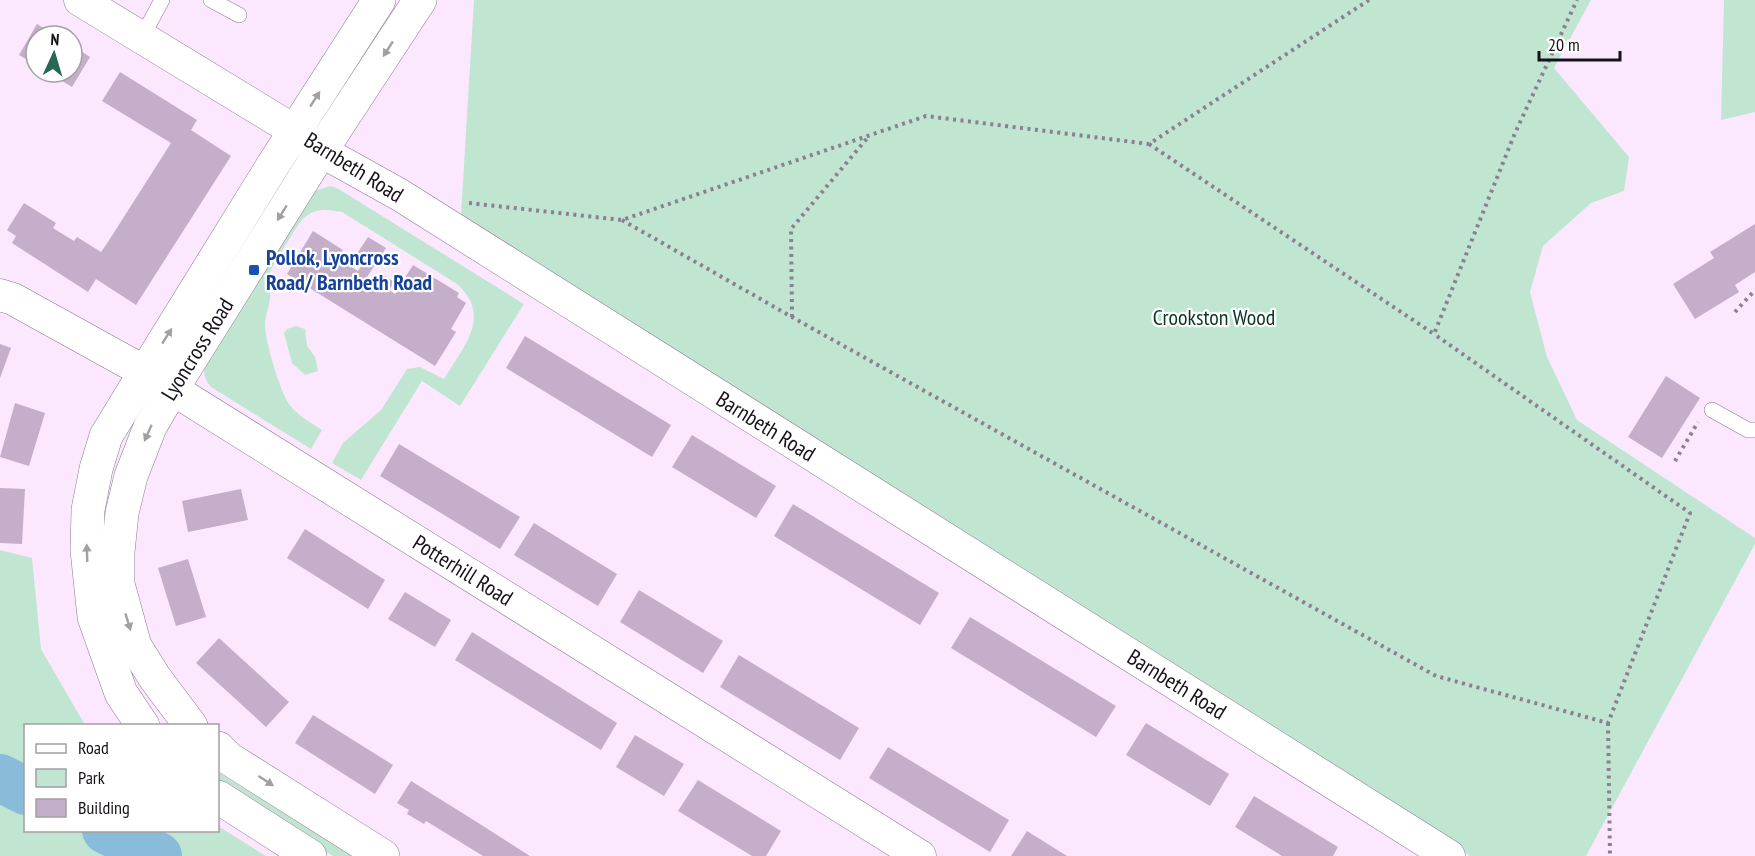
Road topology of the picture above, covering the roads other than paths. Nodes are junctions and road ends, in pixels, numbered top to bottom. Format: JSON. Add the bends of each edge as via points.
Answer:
{"nodes":[{"id":1,"x":80,"y":0,"type":"edge"},
{"id":2,"x":162,"y":0,"type":"edge"},
{"id":3,"x":211,"y":0,"type":"edge"},
{"id":4,"x":379,"y":0,"type":"edge"},
{"id":5,"x":420,"y":0,"type":"edge"},
{"id":6,"x":239,"y":15,"type":"dead end"},
{"id":7,"x":142,"y":37,"type":"junction"},
{"id":8,"x":295,"y":131,"type":"junction"},
{"id":9,"x":321,"y":151,"type":"junction"},
{"id":10,"x":0,"y":295,"type":"edge"},
{"id":11,"x":145,"y":372,"type":"junction"},
{"id":12,"x":172,"y":389,"type":"junction"},
{"id":13,"x":1712,"y":410,"type":"road end"},
{"id":14,"x":1755,"y":430,"type":"edge"},
{"id":15,"x":142,"y":724,"type":"edge"},
{"id":16,"x":189,"y":724,"type":"edge"},
{"id":17,"x":219,"y":749,"type":"edge"},
{"id":18,"x":219,"y":798,"type":"edge"},
{"id":19,"x":310,"y":856,"type":"edge"},
{"id":20,"x":383,"y":856,"type":"edge"},
{"id":21,"x":920,"y":856,"type":"edge"},
{"id":22,"x":1449,"y":856,"type":"edge"}],
"edges":[{"from":1,"to":7,"type":"street","name":"Barnbeth Road"},
{"from":2,"to":7,"type":"lane"},
{"from":3,"to":6,"type":"lane"},
{"from":8,"to":4,"type":"street","name":"Lyoncross Road","one_way":true},
{"from":5,"to":9,"type":"street","name":"Lyoncross Road","one_way":true},
{"from":7,"to":8,"type":"street","name":"Barnbeth Road"},
{"from":8,"to":9,"type":"street","name":"Barnbeth Road"},
{"from":11,"to":8,"type":"street","name":"Lyoncross Road","one_way":true},
{"from":9,"to":12,"type":"street","name":"Lyoncross Road","one_way":true},
{"from":9,"to":22,"type":"street","name":"Barnbeth Road","via":[[400,195]]},
{"from":10,"to":11,"type":"street","name":"Potterhill Road"},
{"from":11,"to":12,"type":"street","name":"Potterhill Road"},
{"from":15,"to":11,"type":"street","name":"Lyoncross Road","one_way":true,"via":[[121,693],[94,617],[87,550],[88,510],[106,435]]},
{"from":12,"to":16,"type":"street","name":"Lyoncross Road","one_way":true,"via":[[150,427],[131,476],[122,513],[118,584],[135,646]]},
{"from":12,"to":21,"type":"street","name":"Potterhill Road"},
{"from":13,"to":14,"type":"lane"},
{"from":17,"to":20,"type":"street","one_way":true},
{"from":18,"to":19,"type":"street"}]}
